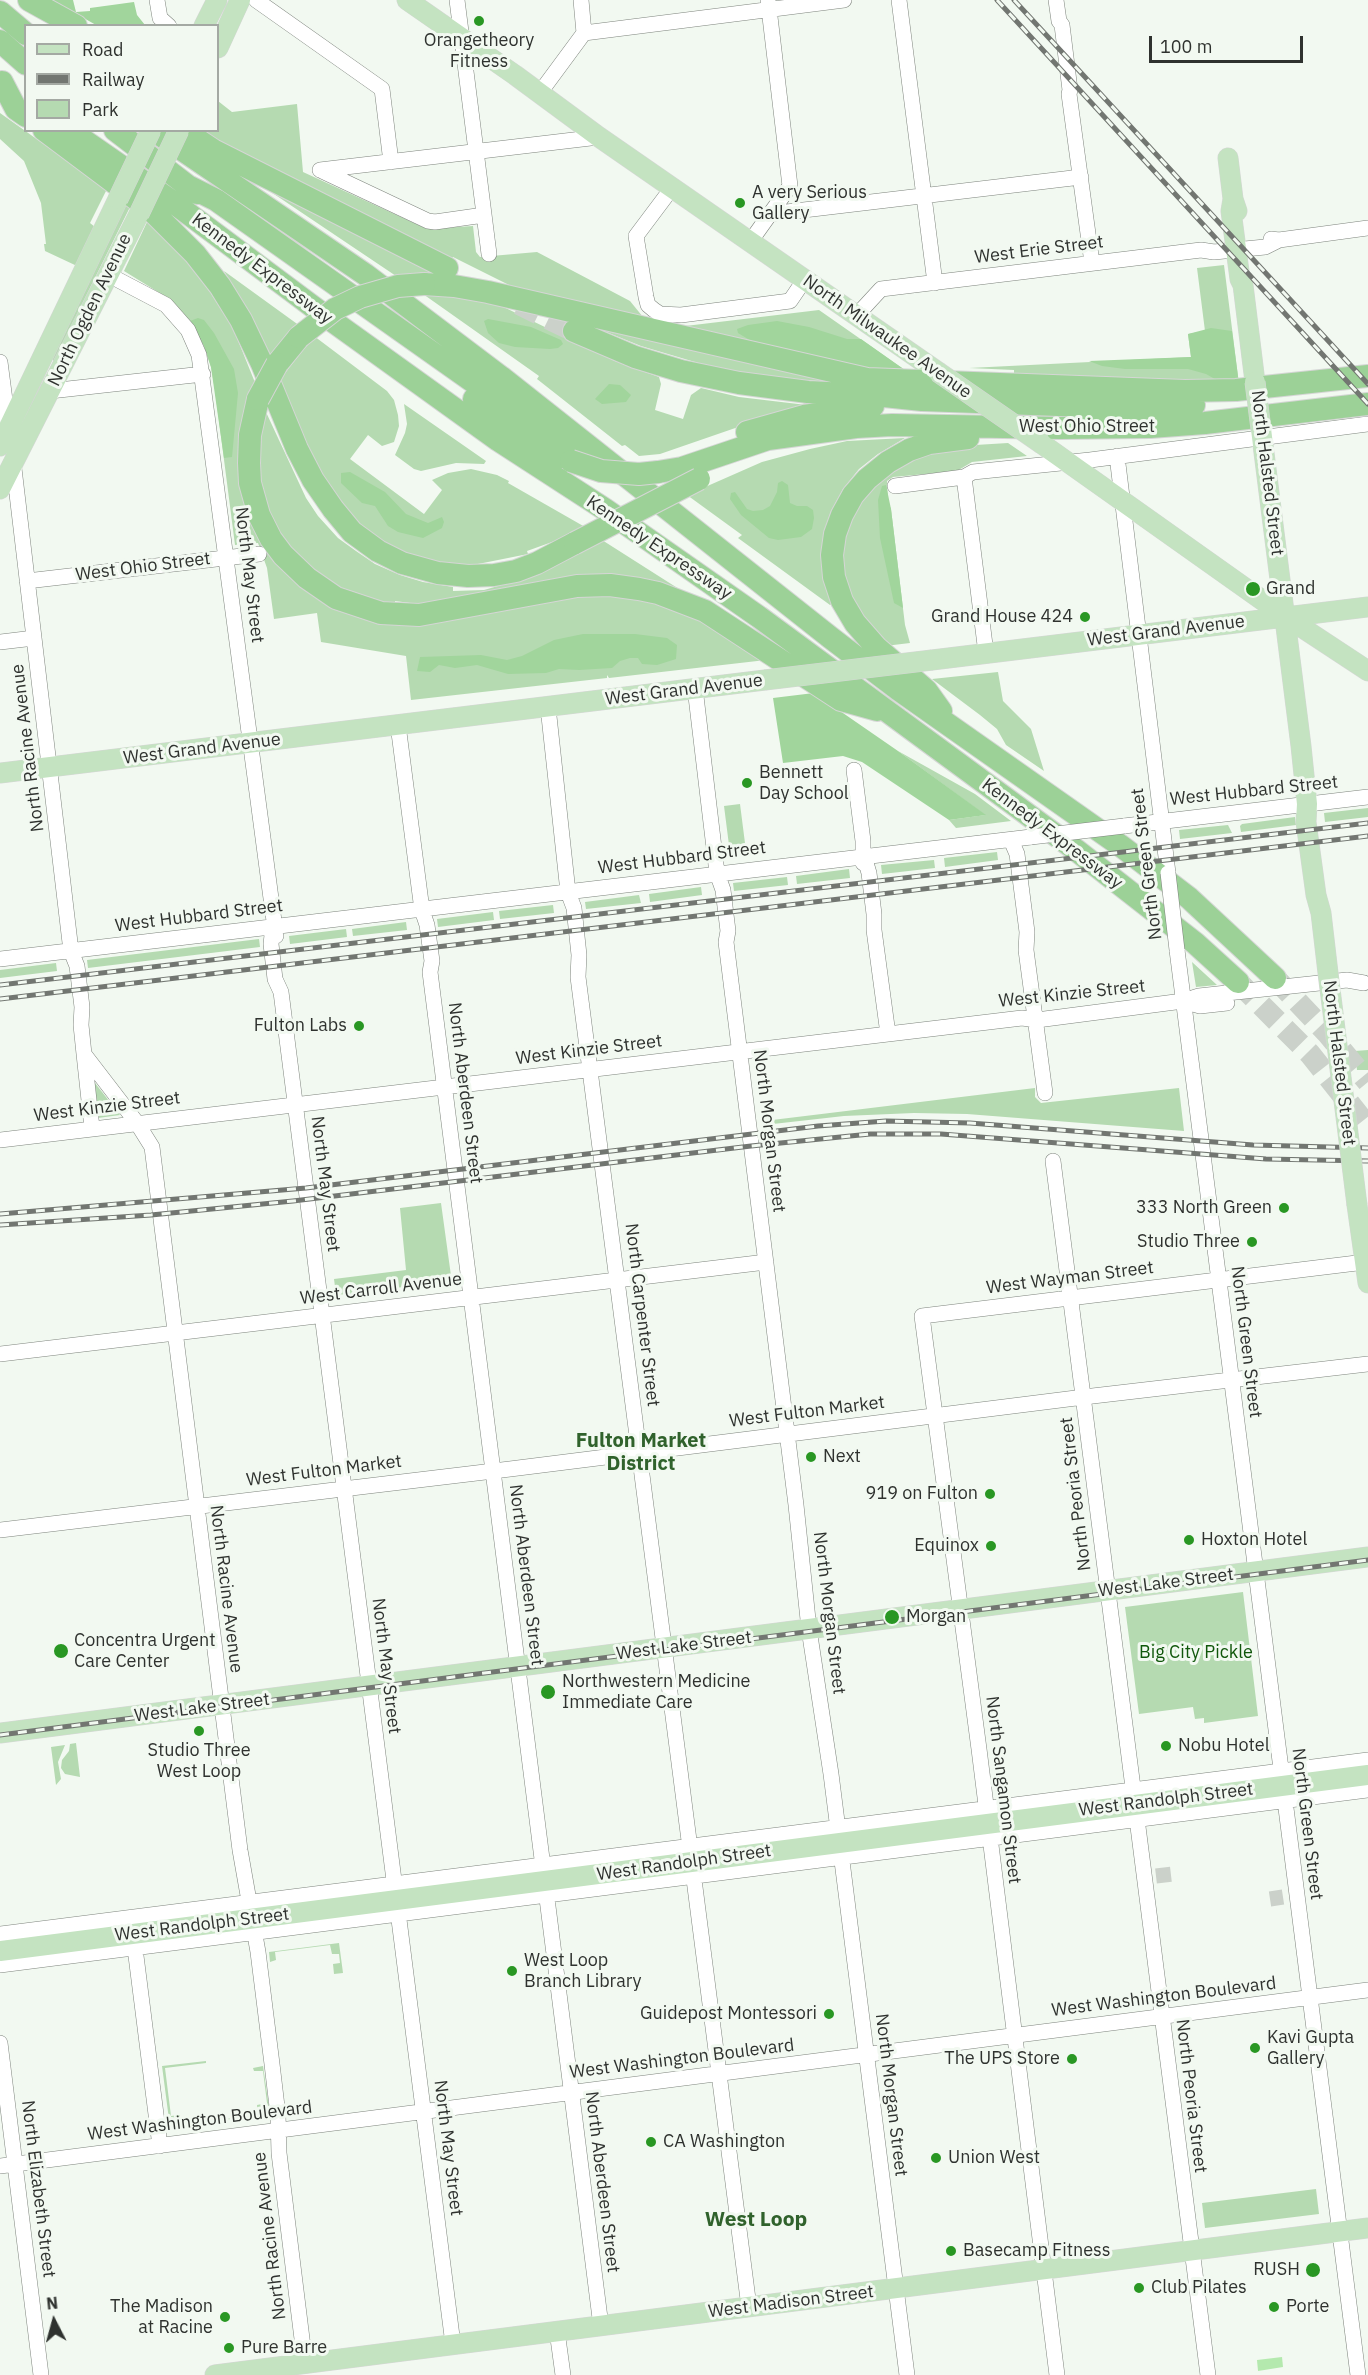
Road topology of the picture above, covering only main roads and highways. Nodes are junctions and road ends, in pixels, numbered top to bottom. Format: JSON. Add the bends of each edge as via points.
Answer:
{"nodes":[{"id":1,"x":29,"y":0,"type":"edge"},
{"id":2,"x":217,"y":0,"type":"edge"},
{"id":3,"x":240,"y":0,"type":"edge"},
{"id":4,"x":407,"y":0,"type":"edge"},
{"id":5,"x":0,"y":12,"type":"edge"},
{"id":6,"x":72,"y":24,"type":"edge"},
{"id":7,"x":205,"y":24,"type":"edge"},
{"id":8,"x":24,"y":32,"type":"edge"},
{"id":9,"x":0,"y":41,"type":"edge"},
{"id":10,"x":219,"y":46,"type":"edge"},
{"id":11,"x":24,"y":62,"type":"edge"},
{"id":12,"x":1,"y":74,"type":"edge"},
{"id":13,"x":24,"y":80,"type":"edge"},
{"id":14,"x":24,"y":97,"type":"edge"},
{"id":15,"x":24,"y":115,"type":"edge"},
{"id":16,"x":47,"y":132,"type":"edge"},
{"id":17,"x":73,"y":132,"type":"edge"},
{"id":18,"x":91,"y":132,"type":"edge"},
{"id":19,"x":117,"y":132,"type":"edge"},
{"id":20,"x":151,"y":132,"type":"edge"},
{"id":21,"x":155,"y":132,"type":"edge"},
{"id":22,"x":180,"y":132,"type":"edge"},
{"id":23,"x":184,"y":132,"type":"edge"},
{"id":24,"x":1228,"y":158,"type":"dead end"},
{"id":25,"x":178,"y":192,"type":"junction"},
{"id":26,"x":447,"y":268,"type":"dead end"},
{"id":27,"x":574,"y":331,"type":"tunnel mouth"},
{"id":28,"x":1368,"y":376,"type":"edge"},
{"id":29,"x":1368,"y":385,"type":"edge"},
{"id":30,"x":922,"y":400,"type":"junction"},
{"id":31,"x":1368,"y":404,"type":"edge"},
{"id":32,"x":1021,"y":427,"type":"junction"},
{"id":33,"x":806,"y":436,"type":"junction"},
{"id":34,"x":4,"y":437,"type":"edge"},
{"id":35,"x":652,"y":468,"type":"junction"},
{"id":36,"x":0,"y":489,"type":"edge"},
{"id":37,"x":761,"y":585,"type":"junction"},
{"id":38,"x":1368,"y":607,"type":"edge"},
{"id":39,"x":1286,"y":617,"type":"junction"},
{"id":40,"x":1368,"y":671,"type":"edge"},
{"id":41,"x":887,"y":712,"type":"junction"},
{"id":42,"x":952,"y":726,"type":"junction"},
{"id":43,"x":0,"y":773,"type":"edge"},
{"id":44,"x":1275,"y":978,"type":"tunnel mouth"},
{"id":45,"x":1238,"y":982,"type":"tunnel mouth"},
{"id":46,"x":1368,"y":1283,"type":"edge"},
{"id":47,"x":1368,"y":1557,"type":"edge"},
{"id":48,"x":0,"y":1733,"type":"edge"},
{"id":49,"x":1368,"y":1775,"type":"edge"},
{"id":50,"x":0,"y":1950,"type":"edge"},
{"id":51,"x":1368,"y":2228,"type":"edge"},
{"id":52,"x":248,"y":2373,"type":"edge"},
{"id":53,"x":215,"y":2375,"type":"edge"}],
"edges":[{"from":1,"to":6,"type":"highway"},
{"from":2,"to":7,"type":"main road"},
{"from":3,"to":10,"type":"main road"},
{"from":4,"to":39,"type":"main road","name":"North Milwaukee Avenue","bridge":true},
{"from":5,"to":8,"type":"highway"},
{"from":9,"to":11,"type":"highway"},
{"from":12,"to":13,"type":"highway"},
{"from":12,"to":14,"type":"highway"},
{"from":12,"to":15,"type":"highway","via":[[16,109]]},
{"from":16,"to":33,"type":"highway","bridge":true,"via":[[152,211],[195,254],[241,320],[313,480],[352,532],[402,563],[468,576],[516,570],[537,563],[699,479]]},
{"from":17,"to":25,"type":"highway","name":"Kennedy Expressway"},
{"from":18,"to":25,"type":"highway"},
{"from":19,"to":25,"type":"highway"},
{"from":20,"to":34,"type":"main road","name":"North Ogden Avenue","bridge":true},
{"from":21,"to":37,"type":"highway","name":"Kennedy Expressway","via":[[366,275],[634,481]]},
{"from":22,"to":36,"type":"main road","name":"North Ogden Avenue","bridge":true},
{"from":23,"to":26,"type":"highway"},
{"from":24,"to":39,"type":"main road","name":"North Halsted Street","bridge":true},
{"from":25,"to":35,"type":"highway","bridge":true,"via":[[526,438],[601,471],[639,474]]},
{"from":25,"to":37,"type":"highway","via":[[216,200],[554,438],[681,535]]},
{"from":25,"to":41,"type":"highway","name":"Kennedy Expressway","via":[[378,354],[498,440],[690,568]]},
{"from":27,"to":30,"type":"highway","via":[[635,357],[729,381],[808,392]]},
{"from":28,"to":41,"type":"highway","bridge":true,"via":[[1236,390],[1185,391],[867,379],[488,292],[424,284],[398,286],[335,309],[299,337],[277,364],[258,399],[249,463],[259,515],[283,555],[336,598],[373,611],[401,615],[578,586],[639,589],[705,611],[841,700]]},
{"from":29,"to":30,"type":"highway","name":"West Ohio Street","via":[[1208,405],[1156,407]]},
{"from":30,"to":35,"type":"highway","via":[[804,416],[754,429]]},
{"from":31,"to":32,"type":"highway","name":"West Ohio Street","via":[[1172,426]]},
{"from":32,"to":33,"type":"highway","name":"West Ohio Street","via":[[892,425]]},
{"from":32,"to":42,"type":"highway","via":[[929,443],[888,462],[853,495],[835,534],[834,577],[855,623],[876,647],[926,690]]},
{"from":33,"to":35,"type":"highway","via":[[768,439],[682,468]]},
{"from":37,"to":42,"type":"highway","name":"Kennedy Expressway"},
{"from":38,"to":39,"type":"main road","name":"West Grand Avenue"},
{"from":39,"to":40,"type":"main road","name":"North Milwaukee Avenue"},
{"from":39,"to":43,"type":"main road","name":"West Grand Avenue","bridge":true},
{"from":39,"to":46,"type":"main road","name":"North Halsted Street","bridge":true,"via":[[1307,804],[1315,821],[1323,894],[1321,913]]},
{"from":41,"to":45,"type":"highway","name":"Kennedy Expressway","via":[[1085,856]]},
{"from":42,"to":44,"type":"highway","name":"Kennedy Expressway","via":[[1189,898]]},
{"from":47,"to":48,"type":"main road","name":"West Lake Street"},
{"from":49,"to":50,"type":"main road","name":"West Randolph Street"},
{"from":51,"to":52,"type":"main road","name":"West Madison Street"},
{"from":52,"to":53,"type":"main road","name":"West Madison Street"}]}
